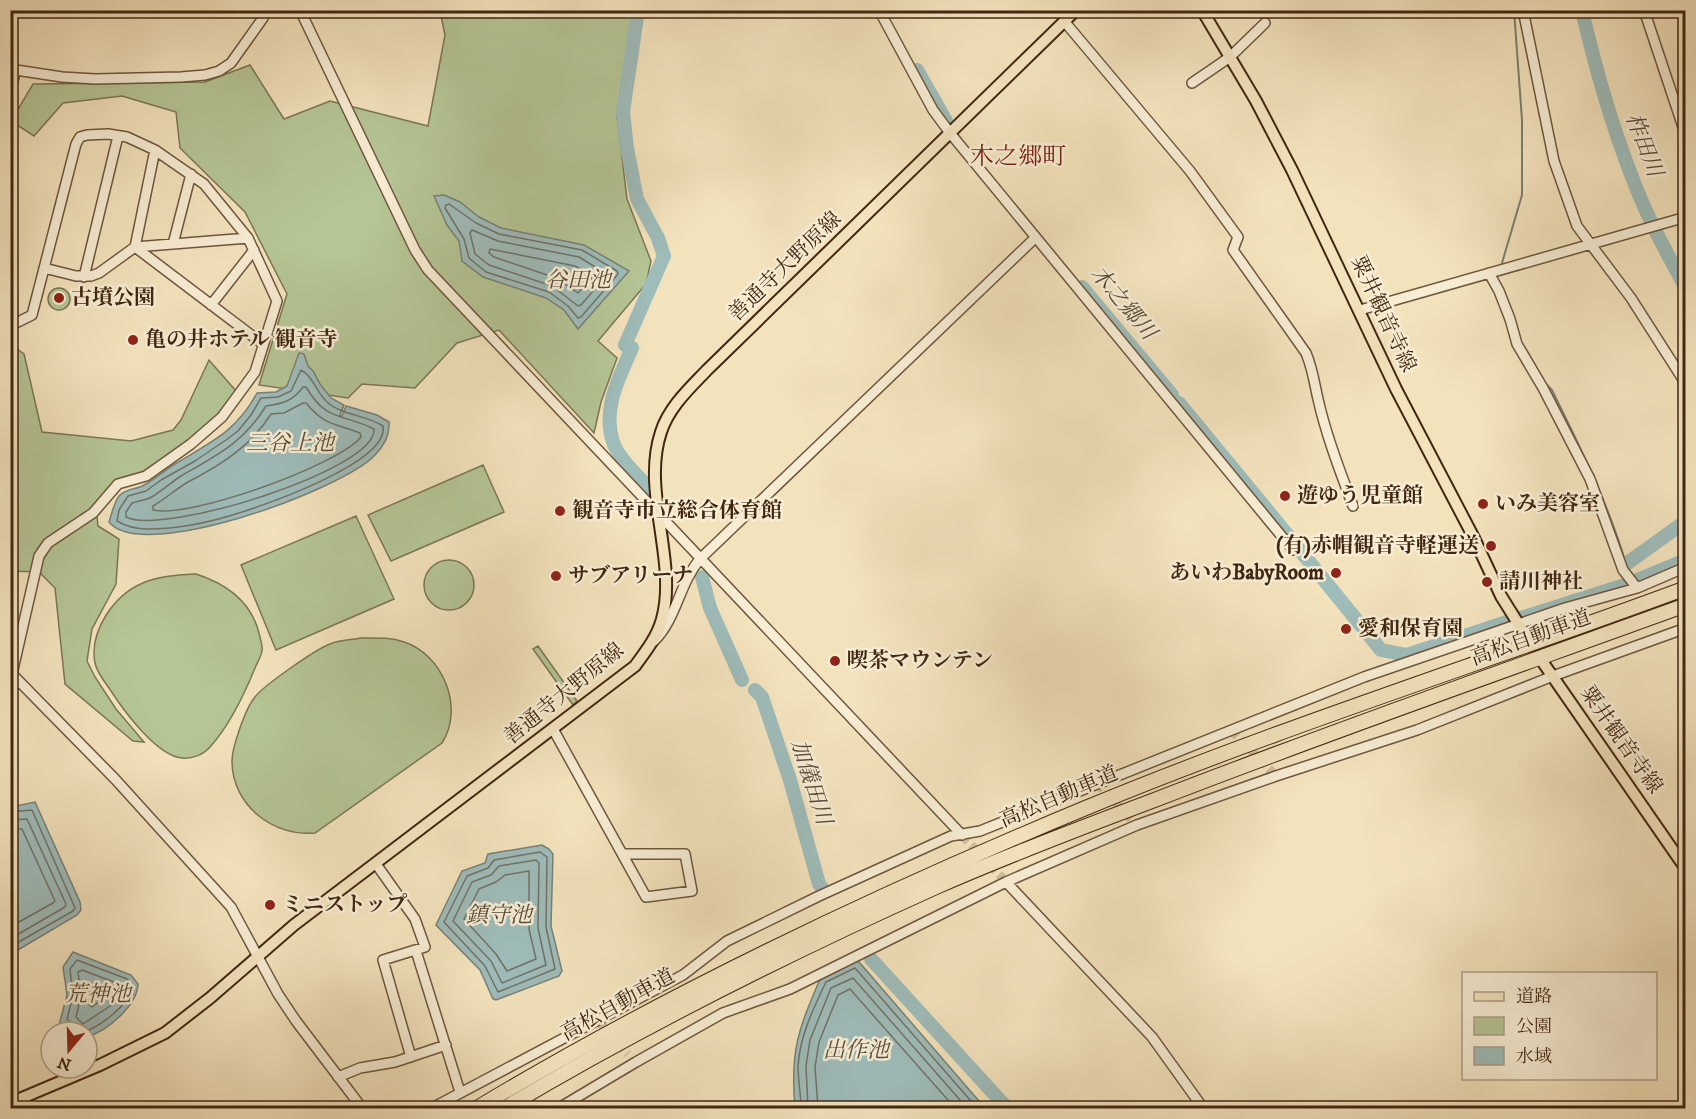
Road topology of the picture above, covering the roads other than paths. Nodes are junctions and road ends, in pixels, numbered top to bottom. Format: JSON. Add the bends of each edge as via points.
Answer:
{"nodes":[{"id":1,"x":263,"y":10,"type":"edge"},
{"id":2,"x":300,"y":10,"type":"edge"},
{"id":3,"x":879,"y":10,"type":"edge"},
{"id":4,"x":1076,"y":10,"type":"edge"},
{"id":5,"x":1202,"y":10,"type":"edge"},
{"id":6,"x":1523,"y":10,"type":"edge"},
{"id":7,"x":1644,"y":10,"type":"edge"},
{"id":8,"x":1064,"y":21,"type":"junction"},
{"id":9,"x":1265,"y":23,"type":"dead end"},
{"id":10,"x":1230,"y":57,"type":"junction"},
{"id":11,"x":1192,"y":84,"type":"dead end"},
{"id":12,"x":10,"y":90,"type":"edge"},
{"id":13,"x":950,"y":133,"type":"junction"},
{"id":14,"x":118,"y":136,"type":"junction"},
{"id":15,"x":1686,"y":136,"type":"edge"},
{"id":16,"x":155,"y":150,"type":"junction"},
{"id":17,"x":191,"y":174,"type":"junction"},
{"id":18,"x":1686,"y":217,"type":"edge"},
{"id":19,"x":248,"y":238,"type":"junction"},
{"id":20,"x":1035,"y":238,"type":"junction"},
{"id":21,"x":173,"y":244,"type":"junction"},
{"id":22,"x":1590,"y":244,"type":"junction"},
{"id":23,"x":135,"y":247,"type":"junction"},
{"id":24,"x":254,"y":250,"type":"junction"},
{"id":25,"x":44,"y":268,"type":"junction"},
{"id":26,"x":1489,"y":273,"type":"junction"},
{"id":27,"x":84,"y":277,"type":"junction"},
{"id":28,"x":211,"y":305,"type":"junction"},
{"id":29,"x":1360,"y":310,"type":"junction"},
{"id":30,"x":13,"y":320,"type":"dead end"},
{"id":31,"x":263,"y":344,"type":"junction"},
{"id":32,"x":1686,"y":384,"type":"edge"},
{"id":33,"x":1353,"y":506,"type":"dead end"},
{"id":34,"x":659,"y":517,"type":"junction"},
{"id":35,"x":1293,"y":550,"type":"dead end"},
{"id":36,"x":700,"y":559,"type":"junction"},
{"id":37,"x":1686,"y":567,"type":"edge"},
{"id":38,"x":1637,"y":588,"type":"junction"},
{"id":39,"x":1686,"y":588,"type":"edge"},
{"id":40,"x":1686,"y":605,"type":"edge"},
{"id":41,"x":1517,"y":624,"type":"junction"},
{"id":42,"x":1686,"y":628,"type":"edge"},
{"id":43,"x":1526,"y":636,"type":"dead end"},
{"id":44,"x":653,"y":642,"type":"junction"},
{"id":45,"x":1544,"y":664,"type":"dead end"},
{"id":46,"x":11,"y":673,"type":"edge"},
{"id":47,"x":1552,"y":676,"type":"junction"},
{"id":48,"x":553,"y":729,"type":"junction"},
{"id":49,"x":962,"y":835,"type":"junction"},
{"id":50,"x":623,"y":854,"type":"junction"},
{"id":51,"x":376,"y":864,"type":"junction"},
{"id":52,"x":1686,"y":869,"type":"edge"},
{"id":53,"x":1006,"y":882,"type":"junction"},
{"id":54,"x":416,"y":951,"type":"junction"},
{"id":55,"x":257,"y":957,"type":"junction"},
{"id":56,"x":446,"y":1046,"type":"junction"},
{"id":57,"x":628,"y":1054,"type":"tunnel mouth"},
{"id":58,"x":411,"y":1057,"type":"junction"},
{"id":59,"x":636,"y":1062,"type":"junction"},
{"id":60,"x":338,"y":1077,"type":"junction"},
{"id":61,"x":460,"y":1092,"type":"junction"},
{"id":62,"x":10,"y":1103,"type":"edge"},
{"id":63,"x":362,"y":1108,"type":"edge"},
{"id":64,"x":432,"y":1108,"type":"edge"},
{"id":65,"x":477,"y":1108,"type":"edge"},
{"id":66,"x":505,"y":1108,"type":"edge"},
{"id":67,"x":559,"y":1108,"type":"edge"},
{"id":68,"x":1203,"y":1108,"type":"edge"}],
"edges":[{"from":1,"to":12,"type":"street","via":[[263,18],[231,63],[219,71],[181,78],[95,79],[16,70]]},
{"from":2,"to":34,"type":"street","via":[[428,270]]},
{"from":3,"to":13,"type":"street","via":[[933,110]]},
{"from":4,"to":8,"type":"main road","name":"善通寺大野原線"},
{"from":5,"to":10,"type":"main road","name":"粟井観音寺線"},
{"from":6,"to":22,"type":"street","via":[[1554,161],[1577,226]]},
{"from":7,"to":15,"type":"street"},
{"from":8,"to":13,"type":"main road","name":"善通寺大野原線"},
{"from":8,"to":33,"type":"street","via":[[1190,171],[1238,237],[1233,250],[1306,353]]},
{"from":9,"to":10,"type":"street"},
{"from":10,"to":11,"type":"street"},
{"from":10,"to":29,"type":"main road","name":"粟井観音寺線","via":[[1292,170]]},
{"from":13,"to":20,"type":"street"},
{"from":13,"to":34,"type":"main road","name":"善通寺大野原線","via":[[682,395],[669,413],[656,451]]},
{"from":14,"to":16,"type":"street"},
{"from":14,"to":25,"type":"street","via":[[87,135],[76,144]]},
{"from":14,"to":27,"type":"street"},
{"from":16,"to":17,"type":"street"},
{"from":16,"to":23,"type":"street"},
{"from":17,"to":19,"type":"street","via":[[204,184]]},
{"from":17,"to":21,"type":"street"},
{"from":18,"to":22,"type":"street"},
{"from":19,"to":21,"type":"street"},
{"from":19,"to":24,"type":"street"},
{"from":20,"to":35,"type":"street"},
{"from":20,"to":36,"type":"street"},
{"from":21,"to":23,"type":"street"},
{"from":22,"to":26,"type":"street"},
{"from":22,"to":32,"type":"street","via":[[1631,298]]},
{"from":23,"to":27,"type":"street","via":[[99,273]]},
{"from":23,"to":28,"type":"street"},
{"from":24,"to":28,"type":"street"},
{"from":24,"to":31,"type":"street","via":[[277,301]]},
{"from":25,"to":27,"type":"street"},
{"from":25,"to":30,"type":"street","via":[[32,315],[18,322]]},
{"from":26,"to":29,"type":"street"},
{"from":26,"to":38,"type":"street","via":[[1517,344],[1590,479],[1623,570]]},
{"from":28,"to":31,"type":"street"},
{"from":29,"to":41,"type":"main road","name":"粟井観音寺線"},
{"from":31,"to":46,"type":"street","via":[[255,372],[222,417],[146,476],[118,484],[93,513],[43,549]]},
{"from":34,"to":36,"type":"street"},
{"from":34,"to":44,"type":"main road","name":"善通寺大野原線","via":[[665,598]]},
{"from":36,"to":44,"type":"street","via":[[691,569],[666,629]]},
{"from":36,"to":49,"type":"street"},
{"from":37,"to":38,"type":"street"},
{"from":38,"to":41,"type":"street"},
{"from":39,"to":65,"type":"highway","name":"高松自動車道","via":[[1296,727],[1058,820],[923,878],[675,996]]},
{"from":40,"to":66,"type":"highway","name":"高松自動車道","via":[[1300,743],[937,887],[768,966]]},
{"from":41,"to":43,"type":"main road","name":"粟井観音寺線"},
{"from":41,"to":49,"type":"street","via":[[1364,677]]},
{"from":42,"to":47,"type":"street"},
{"from":44,"to":48,"type":"main road","name":"善通寺大野原線","via":[[625,675]]},
{"from":45,"to":47,"type":"main road","name":"粟井観音寺線"},
{"from":46,"to":55,"type":"street","via":[[116,778],[213,885],[231,907]]},
{"from":47,"to":52,"type":"main road","name":"粟井観音寺線"},
{"from":47,"to":53,"type":"street","via":[[1417,730],[1137,825]]},
{"from":48,"to":50,"type":"street"},
{"from":48,"to":51,"type":"main road","name":"善通寺大野原線"},
{"from":49,"to":61,"type":"street","via":[[951,836],[727,941],[683,975]]},
{"from":50,"to":50,"type":"street","via":[[646,897],[693,891],[685,854]]},
{"from":51,"to":54,"type":"street","via":[[415,919],[425,947]]},
{"from":51,"to":55,"type":"main road","name":"善通寺大野原線"},
{"from":53,"to":59,"type":"street","via":[[790,988],[723,1013]]},
{"from":53,"to":68,"type":"street","via":[[1152,1037]]},
{"from":54,"to":56,"type":"street"},
{"from":54,"to":58,"type":"street","via":[[383,960]]},
{"from":55,"to":60,"type":"street","via":[[296,1021]]},
{"from":55,"to":62,"type":"main road","name":"善通寺大野原線","via":[[165,1033]]},
{"from":56,"to":58,"type":"street"},
{"from":56,"to":61,"type":"street"},
{"from":57,"to":59,"type":"street"},
{"from":58,"to":60,"type":"street"},
{"from":59,"to":67,"type":"street"},
{"from":60,"to":63,"type":"street"},
{"from":61,"to":64,"type":"street"}]}
